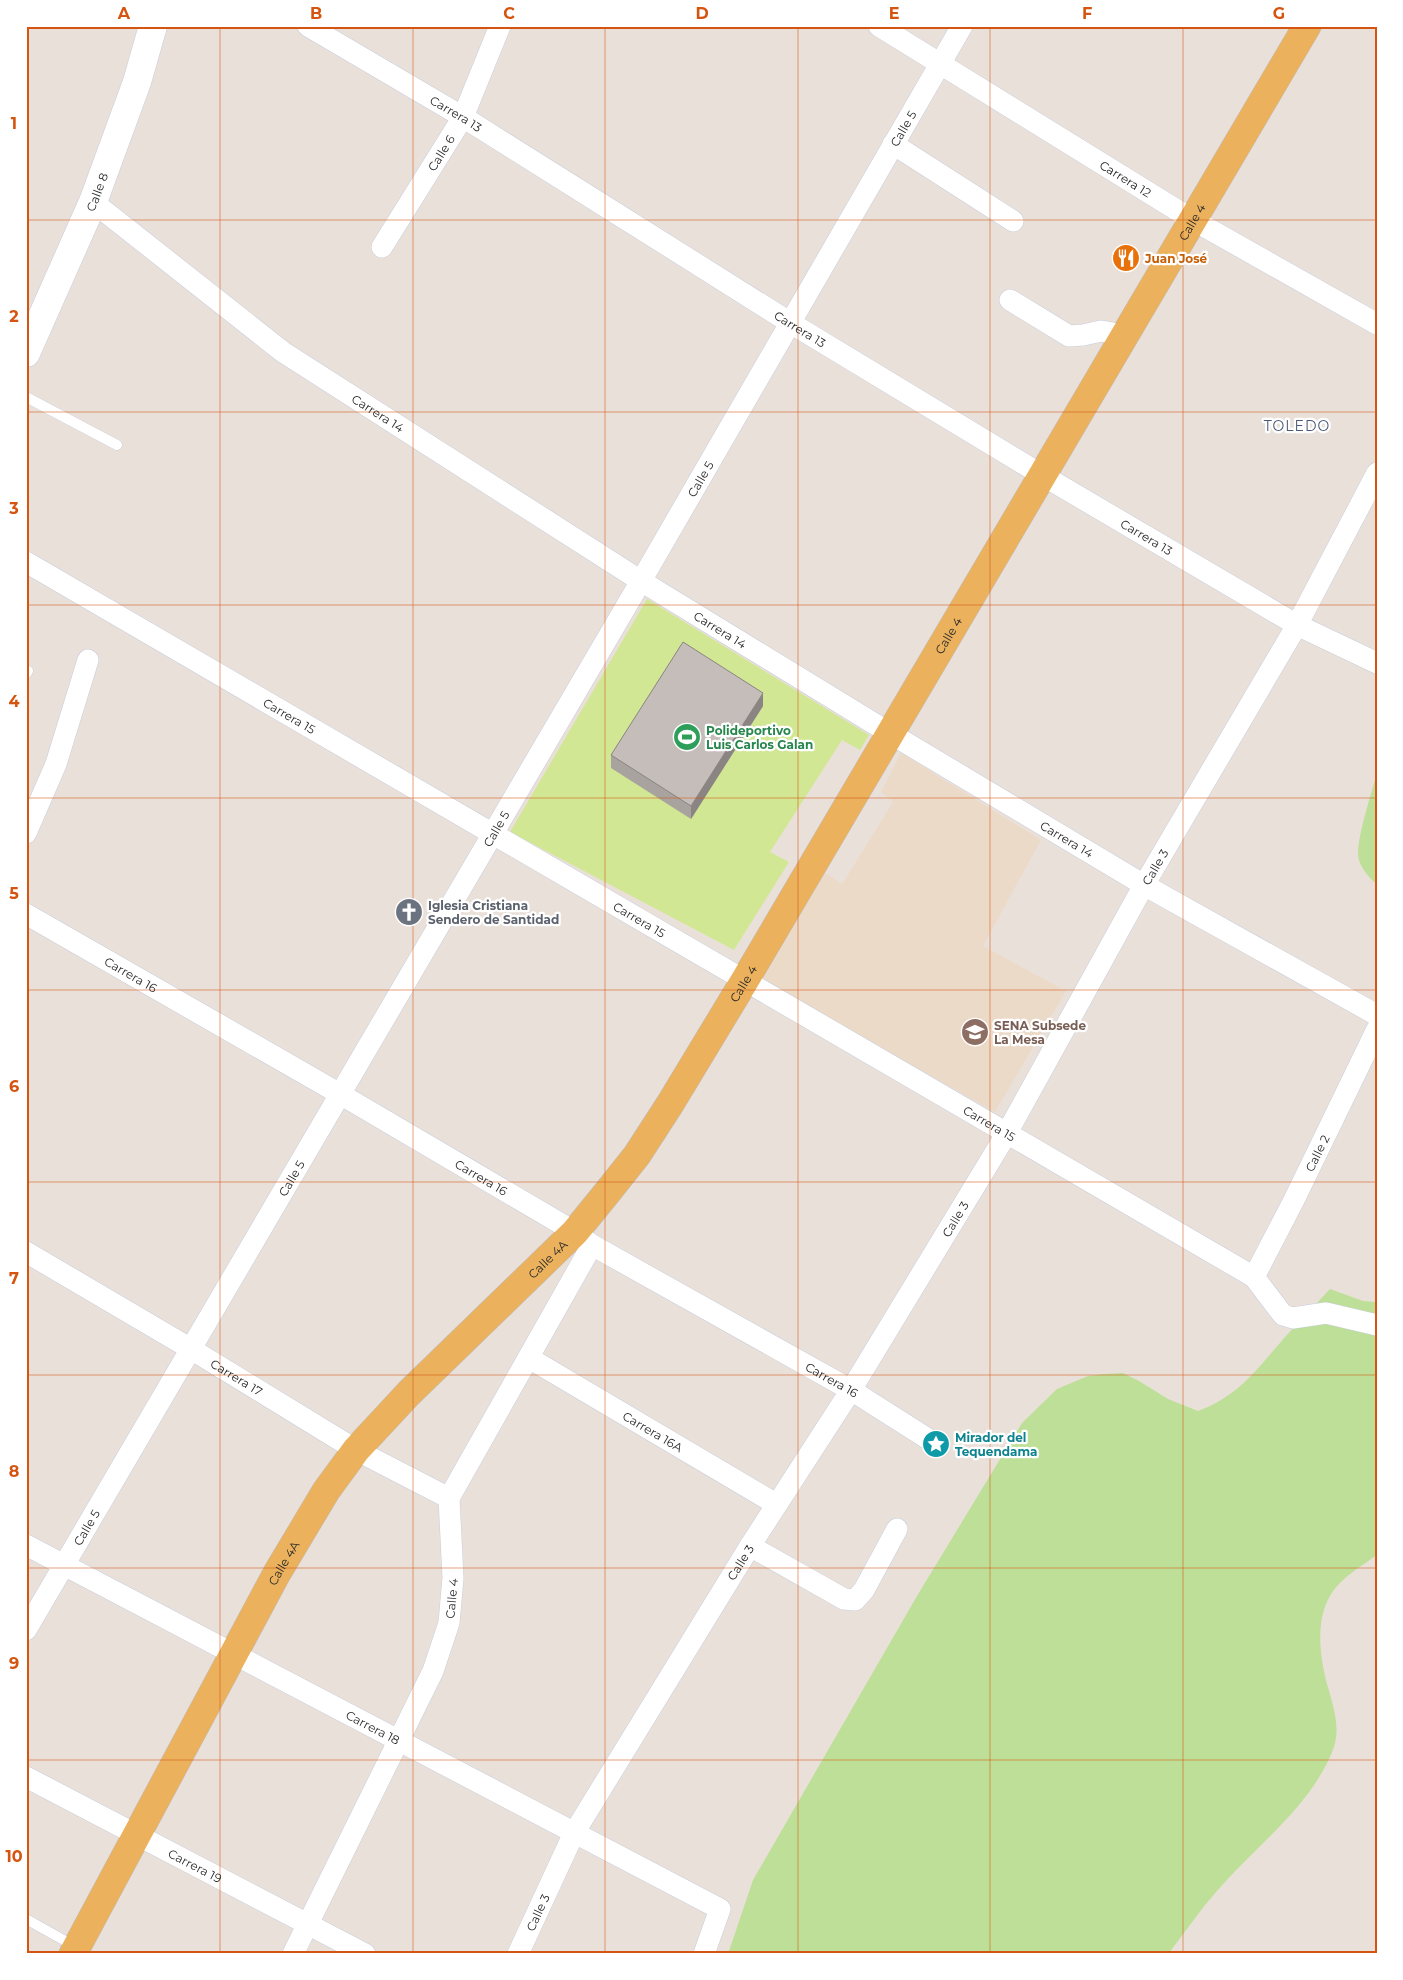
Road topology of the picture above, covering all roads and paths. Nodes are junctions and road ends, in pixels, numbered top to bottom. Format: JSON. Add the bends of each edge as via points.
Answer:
{"nodes":[{"id":1,"x":153,"y":26,"type":"edge"},
{"id":2,"x":308,"y":26,"type":"edge"},
{"id":3,"x":500,"y":26,"type":"edge"},
{"id":4,"x":879,"y":26,"type":"edge"},
{"id":5,"x":962,"y":26,"type":"edge"},
{"id":6,"x":1307,"y":26,"type":"edge"},
{"id":7,"x":940,"y":62,"type":"junction"},
{"id":8,"x":463,"y":117,"type":"junction"},
{"id":9,"x":893,"y":144,"type":"junction"},
{"id":10,"x":93,"y":202,"type":"junction"},
{"id":11,"x":1193,"y":220,"type":"junction"},
{"id":12,"x":1013,"y":221,"type":"dead end"},
{"id":13,"x":382,"y":247,"type":"dead end"},
{"id":14,"x":1010,"y":300,"type":"dead end"},
{"id":15,"x":789,"y":322,"type":"junction"},
{"id":16,"x":1377,"y":324,"type":"edge"},
{"id":17,"x":1124,"y":335,"type":"junction"},
{"id":18,"x":26,"y":353,"type":"edge"},
{"id":19,"x":26,"y":397,"type":"edge"},
{"id":20,"x":117,"y":445,"type":"dead end"},
{"id":21,"x":1377,"y":473,"type":"edge"},
{"id":22,"x":1042,"y":475,"type":"junction"},
{"id":23,"x":26,"y":562,"type":"edge"},
{"id":24,"x":641,"y":581,"type":"junction"},
{"id":25,"x":1297,"y":625,"type":"junction"},
{"id":26,"x":88,"y":660,"type":"dead end"},
{"id":27,"x":1377,"y":663,"type":"edge"},
{"id":28,"x":890,"y":734,"type":"junction"},
{"id":29,"x":26,"y":833,"type":"edge"},
{"id":30,"x":493,"y":834,"type":"junction"},
{"id":31,"x":1144,"y":885,"type":"junction"},
{"id":32,"x":26,"y":914,"type":"edge"},
{"id":33,"x":745,"y":980,"type":"junction"},
{"id":34,"x":1377,"y":1015,"type":"edge"},
{"id":35,"x":1377,"y":1030,"type":"edge"},
{"id":36,"x":340,"y":1094,"type":"junction"},
{"id":37,"x":1006,"y":1133,"type":"junction"},
{"id":38,"x":584,"y":1239,"type":"junction"},
{"id":39,"x":26,"y":1252,"type":"edge"},
{"id":40,"x":1254,"y":1277,"type":"junction"},
{"id":41,"x":1377,"y":1325,"type":"edge"},
{"id":42,"x":191,"y":1349,"type":"junction"},
{"id":43,"x":529,"y":1358,"type":"junction"},
{"id":44,"x":851,"y":1390,"type":"junction"},
{"id":45,"x":936,"y":1444,"type":"dead end"},
{"id":46,"x":356,"y":1450,"type":"junction"},
{"id":47,"x":449,"y":1498,"type":"junction"},
{"id":48,"x":776,"y":1504,"type":"junction"},
{"id":49,"x":897,"y":1529,"type":"dead end"},
{"id":50,"x":26,"y":1545,"type":"edge"},
{"id":51,"x":750,"y":1546,"type":"junction"},
{"id":52,"x":64,"y":1565,"type":"junction"},
{"id":53,"x":26,"y":1630,"type":"edge"},
{"id":54,"x":235,"y":1654,"type":"junction"},
{"id":55,"x":398,"y":1740,"type":"junction"},
{"id":56,"x":26,"y":1777,"type":"edge"},
{"id":57,"x":574,"y":1833,"type":"junction"},
{"id":58,"x":137,"y":1835,"type":"junction"},
{"id":59,"x":26,"y":1919,"type":"edge"},
{"id":60,"x":307,"y":1923,"type":"junction"},
{"id":61,"x":75,"y":1951,"type":"edge"},
{"id":62,"x":293,"y":1954,"type":"edge"},
{"id":63,"x":366,"y":1954,"type":"edge"},
{"id":64,"x":518,"y":1954,"type":"edge"},
{"id":65,"x":704,"y":1954,"type":"edge"}],
"edges":[{"from":1,"to":10,"type":"main road","name":"Calle 8"},
{"from":2,"to":8,"type":"street","name":"Carrera 13"},
{"from":3,"to":8,"type":"street","name":"Calle 6"},
{"from":4,"to":7,"type":"street","name":"Carrera 12"},
{"from":5,"to":7,"type":"street","name":"Calle 5"},
{"from":6,"to":11,"type":"main road","name":"Calle 4"},
{"from":7,"to":9,"type":"street","name":"Calle 5"},
{"from":7,"to":11,"type":"street","name":"Carrera 12"},
{"from":8,"to":13,"type":"street","name":"Calle 6"},
{"from":8,"to":15,"type":"street","name":"Carrera 13"},
{"from":9,"to":12,"type":"street"},
{"from":9,"to":15,"type":"street","name":"Calle 5"},
{"from":10,"to":18,"type":"main road","name":"Calle 8"},
{"from":10,"to":24,"type":"street","name":"Carrera 14","via":[[283,352]]},
{"from":11,"to":16,"type":"street","name":"Carrera 12"},
{"from":11,"to":17,"type":"main road","name":"Calle 4"},
{"from":14,"to":17,"type":"street","via":[[1069,336],[1101,330]]},
{"from":15,"to":22,"type":"street","name":"Carrera 13"},
{"from":15,"to":24,"type":"street","name":"Calle 5"},
{"from":17,"to":22,"type":"main road","name":"Calle 4"},
{"from":19,"to":20,"type":"lane"},
{"from":21,"to":25,"type":"street","name":"Calle 3"},
{"from":22,"to":25,"type":"street","name":"Carrera 13"},
{"from":22,"to":28,"type":"main road","name":"Calle 4"},
{"from":23,"to":30,"type":"street","name":"Carrera 15"},
{"from":24,"to":28,"type":"street","name":"Carrera 14"},
{"from":24,"to":30,"type":"street","name":"Calle 5"},
{"from":25,"to":27,"type":"street","name":"Carrera 13"},
{"from":25,"to":31,"type":"street","name":"Calle 3"},
{"from":26,"to":29,"type":"street","via":[[56,764]]},
{"from":28,"to":31,"type":"street","name":"Carrera 14"},
{"from":28,"to":33,"type":"main road","name":"Calle 4"},
{"from":30,"to":33,"type":"street","name":"Carrera 15"},
{"from":30,"to":36,"type":"street","name":"Calle 5"},
{"from":31,"to":34,"type":"street","name":"Carrera 14"},
{"from":31,"to":37,"type":"street","name":"Calle 3"},
{"from":32,"to":36,"type":"street","name":"Carrera 16"},
{"from":33,"to":37,"type":"street","name":"Carrera 15"},
{"from":33,"to":38,"type":"main road","name":"Calle 4"},
{"from":35,"to":40,"type":"street","name":"Calle 2"},
{"from":36,"to":38,"type":"street","name":"Carrera 16"},
{"from":36,"to":42,"type":"street","name":"Calle 5"},
{"from":37,"to":40,"type":"street","name":"Carrera 15"},
{"from":37,"to":44,"type":"street","name":"Calle 3"},
{"from":38,"to":43,"type":"street","name":"Calle 4"},
{"from":38,"to":44,"type":"street","name":"Carrera 16"},
{"from":38,"to":46,"type":"main road","name":"Calle 4A","via":[[409,1393]]},
{"from":39,"to":42,"type":"street","name":"Carrera 17"},
{"from":40,"to":41,"type":"street","via":[[1283,1315],[1293,1318],[1326,1313]]},
{"from":42,"to":46,"type":"street","name":"Carrera 17"},
{"from":42,"to":52,"type":"street","name":"Calle 5"},
{"from":43,"to":47,"type":"street","name":"Calle 4"},
{"from":43,"to":48,"type":"street","name":"Carrera 16A"},
{"from":44,"to":45,"type":"street","name":"Carrera 16"},
{"from":44,"to":48,"type":"street","name":"Calle 3"},
{"from":46,"to":47,"type":"street","name":"Carrera 17"},
{"from":46,"to":54,"type":"main road","name":"Calle 4A","via":[[326,1491],[282,1565]]},
{"from":47,"to":55,"type":"street","name":"Calle 4","via":[[453,1578],[449,1623],[433,1671]]},
{"from":48,"to":51,"type":"street","name":"Calle 3"},
{"from":49,"to":51,"type":"street","via":[[864,1590],[855,1600],[844,1599]]},
{"from":50,"to":52,"type":"street","name":"Carrera 18"},
{"from":51,"to":57,"type":"street","name":"Calle 3"},
{"from":52,"to":53,"type":"street","name":"Calle 5"},
{"from":52,"to":54,"type":"street","name":"Carrera 18"},
{"from":54,"to":55,"type":"street","name":"Carrera 18"},
{"from":54,"to":58,"type":"main road","name":"Calle 4A"},
{"from":55,"to":57,"type":"street","name":"Carrera 18"},
{"from":55,"to":60,"type":"street","name":"Calle 4"},
{"from":56,"to":58,"type":"street","name":"Carrera 19"},
{"from":57,"to":64,"type":"street","name":"Calle 3"},
{"from":57,"to":65,"type":"street","name":"Carrera 18","via":[[720,1910]]},
{"from":58,"to":60,"type":"street","name":"Carrera 19"},
{"from":58,"to":61,"type":"main road","name":"Calle 4A"},
{"from":59,"to":61,"type":"lane"},
{"from":60,"to":62,"type":"street","name":"Calle 4"},
{"from":60,"to":63,"type":"street","name":"Carrera 19"}]}
